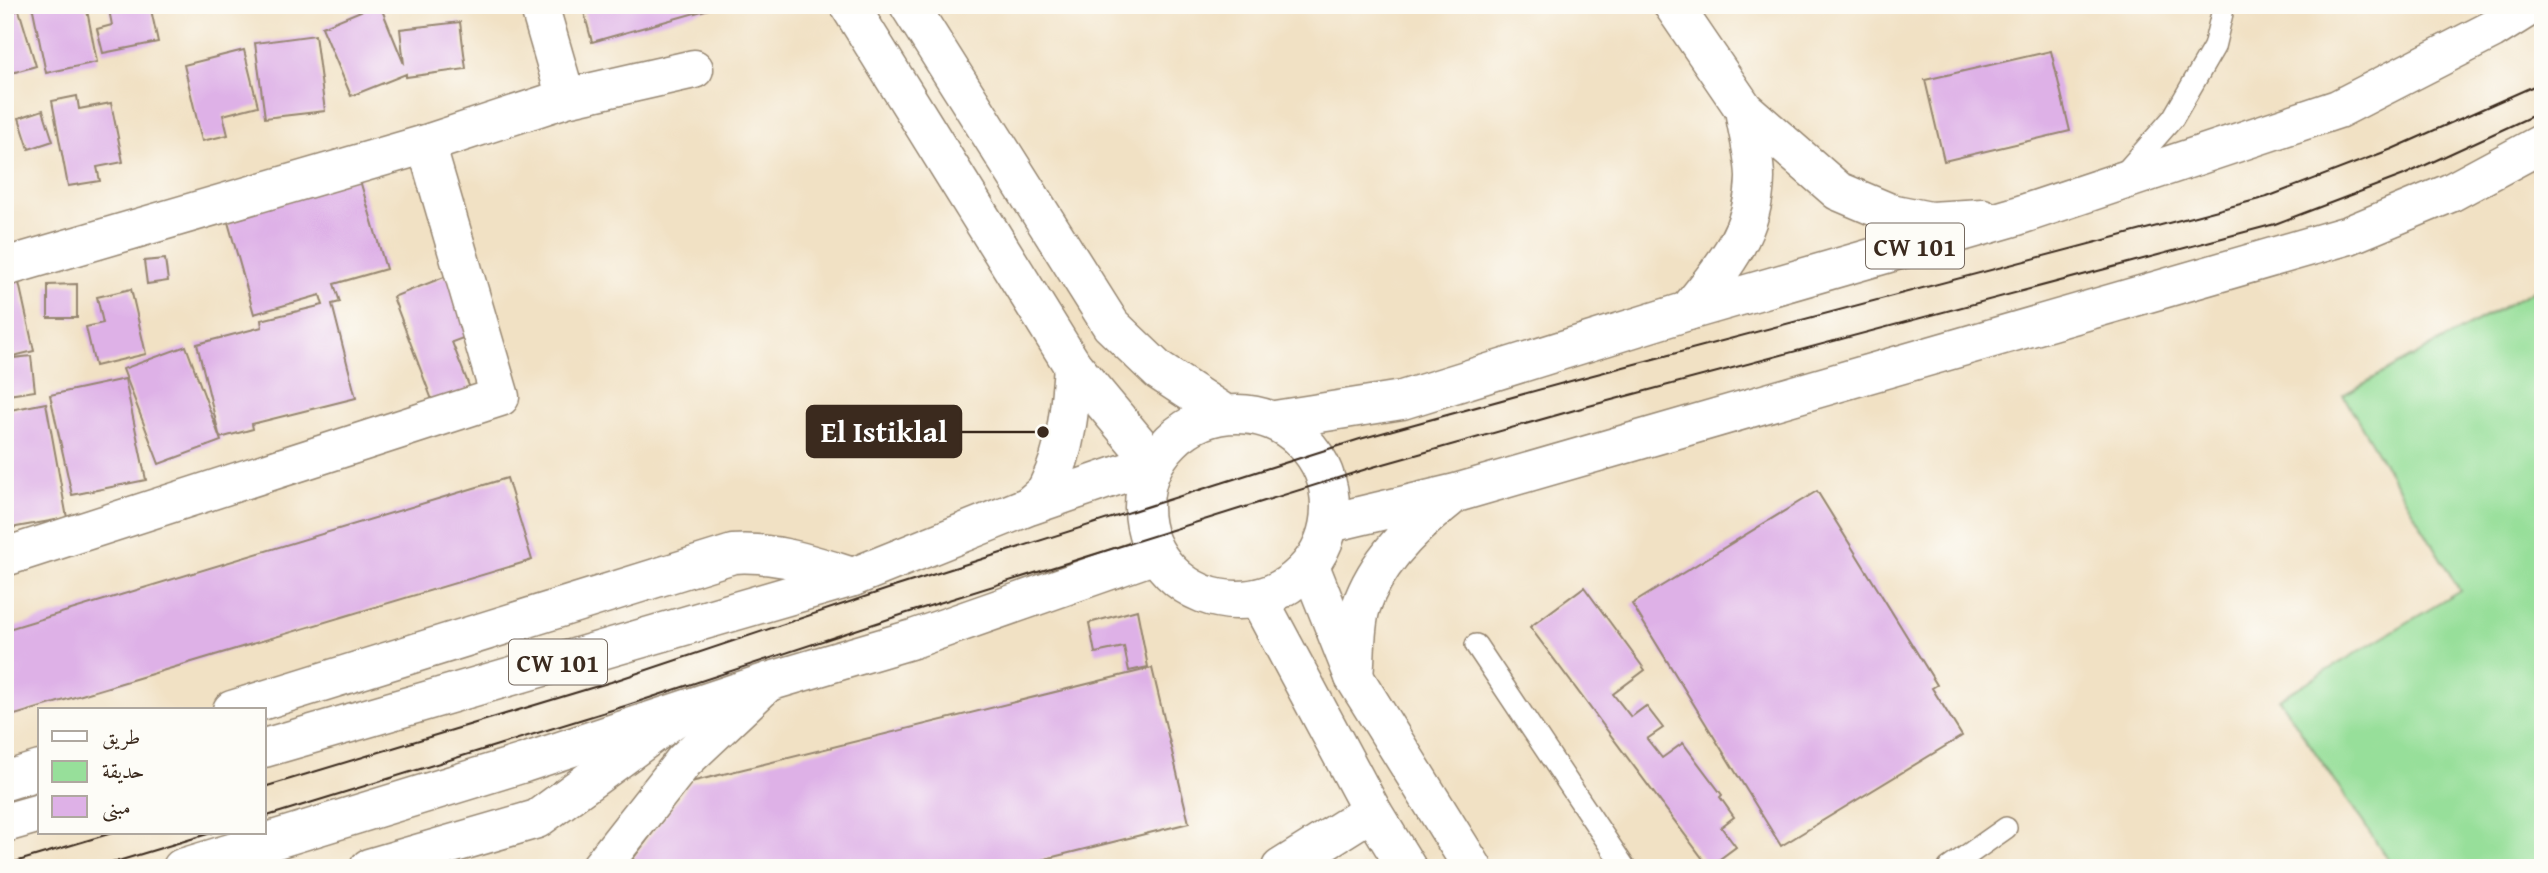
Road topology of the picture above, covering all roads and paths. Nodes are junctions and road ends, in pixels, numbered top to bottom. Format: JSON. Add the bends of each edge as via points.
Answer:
{"nodes":[{"id":1,"x":539,"y":5,"type":"edge"},
{"id":2,"x":849,"y":5,"type":"edge"},
{"id":3,"x":909,"y":5,"type":"edge"},
{"id":4,"x":1674,"y":5,"type":"edge"},
{"id":5,"x":2224,"y":5,"type":"edge"},
{"id":6,"x":2532,"y":5,"type":"edge"},
{"id":7,"x":694,"y":69,"type":"dead end"},
{"id":8,"x":566,"y":98,"type":"junction"},
{"id":9,"x":1744,"y":108,"type":"junction"},
{"id":10,"x":2543,"y":143,"type":"edge"},
{"id":11,"x":426,"y":144,"type":"junction"},
{"id":12,"x":2115,"y":184,"type":"junction"},
{"id":13,"x":2017,"y":216,"type":"junction"},
{"id":14,"x":5,"y":267,"type":"edge"},
{"id":15,"x":1688,"y":311,"type":"junction"},
{"id":16,"x":1073,"y":366,"type":"junction"},
{"id":17,"x":1223,"y":413,"type":"junction"},
{"id":18,"x":1275,"y":420,"type":"junction"},
{"id":19,"x":1154,"y":463,"type":"junction"},
{"id":20,"x":1455,"y":493,"type":"junction"},
{"id":21,"x":1029,"y":506,"type":"junction"},
{"id":22,"x":1330,"y":523,"type":"junction"},
{"id":23,"x":1156,"y":554,"type":"junction"},
{"id":24,"x":5,"y":557,"type":"edge"},
{"id":25,"x":1310,"y":566,"type":"junction"},
{"id":26,"x":853,"y":577,"type":"junction"},
{"id":27,"x":1258,"y":598,"type":"junction"},
{"id":28,"x":1476,"y":645,"type":"dead end"},
{"id":29,"x":1354,"y":677,"type":"junction"},
{"id":30,"x":768,"y":682,"type":"junction"},
{"id":31,"x":238,"y":708,"type":"edge"},
{"id":32,"x":687,"y":709,"type":"junction"},
{"id":33,"x":266,"y":747,"type":"edge"},
{"id":34,"x":38,"y":771,"type":"edge"},
{"id":35,"x":5,"y":781,"type":"edge"},
{"id":36,"x":1372,"y":811,"type":"junction"},
{"id":37,"x":38,"y":814,"type":"edge"},
{"id":38,"x":5,"y":823,"type":"edge"},
{"id":39,"x":2007,"y":828,"type":"dead end"},
{"id":40,"x":183,"y":868,"type":"edge"},
{"id":41,"x":369,"y":868,"type":"edge"},
{"id":42,"x":600,"y":868,"type":"edge"},
{"id":43,"x":1281,"y":868,"type":"edge"},
{"id":44,"x":1407,"y":868,"type":"edge"},
{"id":45,"x":1473,"y":868,"type":"edge"},
{"id":46,"x":1625,"y":868,"type":"edge"},
{"id":47,"x":1949,"y":868,"type":"edge"}],
"edges":[{"from":1,"to":8,"type":"main road"},
{"from":2,"to":16,"type":"main road"},
{"from":3,"to":17,"type":"main road","via":[[1111,326],[1159,371]]},
{"from":4,"to":9,"type":"main road"},
{"from":5,"to":12,"type":"lane","via":[[2214,47],[2173,118]]},
{"from":6,"to":12,"type":"main road","number":"CW 101","via":[[2338,109]]},
{"from":7,"to":8,"type":"main road"},
{"from":8,"to":11,"type":"main road"},
{"from":9,"to":13,"type":"main road","via":[[1838,191],[1890,213],[1930,221]]},
{"from":9,"to":15,"type":"main road","via":[[1755,177],[1749,220],[1728,262]]},
{"from":10,"to":20,"type":"main road","via":[[2450,193],[2349,235]]},
{"from":11,"to":14,"type":"main road"},
{"from":11,"to":24,"type":"main road","via":[[500,397]]},
{"from":12,"to":13,"type":"main road","number":"CW 101"},
{"from":13,"to":15,"type":"main road","number":"CW 101"},
{"from":15,"to":18,"type":"main road","number":"CW 101","via":[[1402,400]]},
{"from":16,"to":19,"type":"main road"},
{"from":16,"to":21,"type":"main road","via":[[1062,449],[1048,489]]},
{"from":17,"to":18,"type":"main road","via":[[1250,413]]},
{"from":17,"to":19,"type":"main road","via":[[1186,428]]},
{"from":18,"to":22,"type":"main road","via":[[1314,452],[1326,474]]},
{"from":19,"to":21,"type":"main road"},
{"from":19,"to":23,"type":"main road","via":[[1143,499],[1148,537]]},
{"from":20,"to":22,"type":"main road"},
{"from":20,"to":29,"type":"main road","via":[[1416,525],[1383,563],[1360,608]]},
{"from":21,"to":26,"type":"main road"},
{"from":22,"to":25,"type":"main road"},
{"from":23,"to":27,"type":"main road","via":[[1189,587],[1235,600]]},
{"from":23,"to":30,"type":"main road","via":[[913,639]]},
{"from":25,"to":27,"type":"main road","via":[[1278,591]]},
{"from":25,"to":29,"type":"main road"},
{"from":26,"to":31,"type":"main road","via":[[758,552],[733,554]]},
{"from":26,"to":33,"type":"main road","number":"CW 101"},
{"from":27,"to":36,"type":"main road"},
{"from":28,"to":46,"type":"lane"},
{"from":29,"to":45,"type":"main road"},
{"from":30,"to":32,"type":"main road"},
{"from":30,"to":42,"type":"main road","via":[[684,761]]},
{"from":32,"to":40,"type":"main road"},
{"from":32,"to":41,"type":"main road","via":[[537,819]]},
{"from":34,"to":35,"type":"main road"},
{"from":36,"to":43,"type":"main road"},
{"from":36,"to":44,"type":"main road"},
{"from":37,"to":38,"type":"main road"},
{"from":39,"to":47,"type":"lane"}]}
